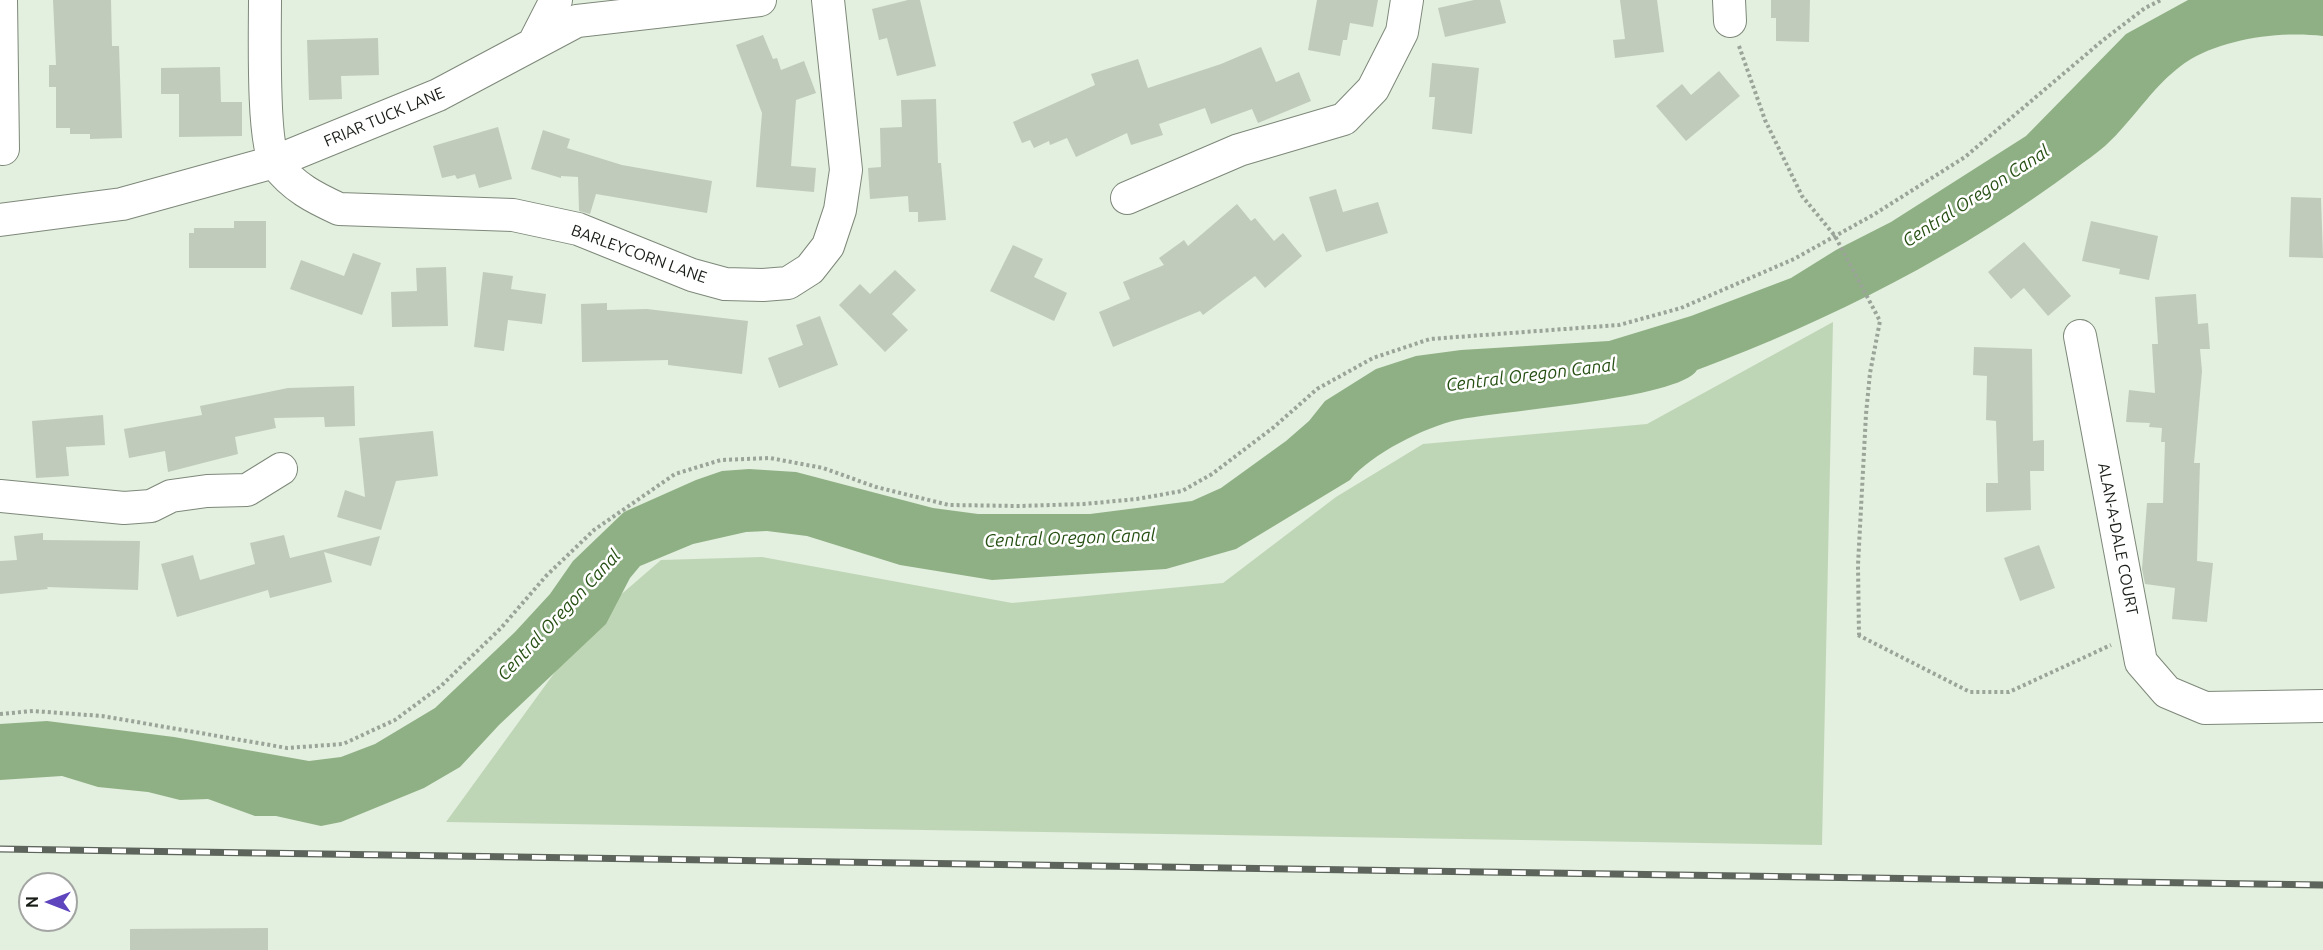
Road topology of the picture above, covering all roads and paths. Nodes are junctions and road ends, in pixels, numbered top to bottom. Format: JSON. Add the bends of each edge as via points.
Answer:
{"nodes":[{"id":1,"x":1,"y":0,"type":"edge"},
{"id":2,"x":265,"y":0,"type":"edge"},
{"id":3,"x":556,"y":0,"type":"edge"},
{"id":4,"x":760,"y":0,"type":"edge"},
{"id":5,"x":828,"y":0,"type":"edge"},
{"id":6,"x":1407,"y":0,"type":"edge"},
{"id":7,"x":2161,"y":0,"type":"edge"},
{"id":8,"x":1729,"y":10,"type":"edge"},
{"id":9,"x":0,"y":41,"type":"edge"},
{"id":10,"x":535,"y":41,"type":"junction"},
{"id":11,"x":3,"y":148,"type":"dead end"},
{"id":12,"x":274,"y":162,"type":"junction"},
{"id":13,"x":1127,"y":198,"type":"dead end"},
{"id":14,"x":0,"y":220,"type":"edge"},
{"id":15,"x":1835,"y":236,"type":"junction"},
{"id":16,"x":2080,"y":336,"type":"dead end"},
{"id":17,"x":280,"y":469,"type":"dead end"},
{"id":18,"x":0,"y":496,"type":"edge"},
{"id":19,"x":2136,"y":633,"type":"junction"},
{"id":20,"x":2323,"y":706,"type":"edge"},
{"id":21,"x":0,"y":714,"type":"edge"}],
"edges":[{"from":1,"to":9,"type":"street"},
{"from":2,"to":12,"type":"street","via":[[267,126]]},
{"from":3,"to":10,"type":"street"},
{"from":4,"to":10,"type":"street","name":"FRIAR TUCK LANE","via":[[577,21]]},
{"from":5,"to":12,"type":"street","name":"BARLEYCORN LANE","via":[[846,170],[840,210],[828,246],[810,269],[788,283],[725,284],[578,230],[513,215],[339,210],[295,186]]},
{"from":6,"to":13,"type":"street","via":[[1402,32],[1373,89],[1344,119],[1239,150]]},
{"from":7,"to":15,"type":"path","via":[[2102,41],[1965,157]]},
{"from":8,"to":15,"type":"path","via":[[1770,129],[1803,196]]},
{"from":9,"to":11,"type":"street"},
{"from":10,"to":12,"type":"street","name":"FRIAR TUCK LANE","via":[[438,95]]},
{"from":12,"to":14,"type":"street","name":"FRIAR TUCK LANE","via":[[122,204]]},
{"from":15,"to":19,"type":"path","via":[[1880,321],[1866,414],[1858,635],[1970,692],[2008,692]]},
{"from":15,"to":21,"type":"path","via":[[1794,259],[1681,308],[1619,325],[1430,339],[1373,358],[1317,389],[1212,474],[1182,491],[1137,500],[1084,504],[949,505],[876,487],[823,468],[770,458],[721,460],[675,474],[594,530],[441,686],[395,720],[343,744],[287,748],[102,716],[33,711]]},
{"from":16,"to":19,"type":"street","name":"ALAN-A-DALE COURT"},
{"from":17,"to":18,"type":"street","via":[[247,490],[171,496],[142,507]]},
{"from":19,"to":20,"type":"street","name":"ALAN-A-DALE COURT","via":[[2141,662],[2167,693],[2205,708]]}]}
